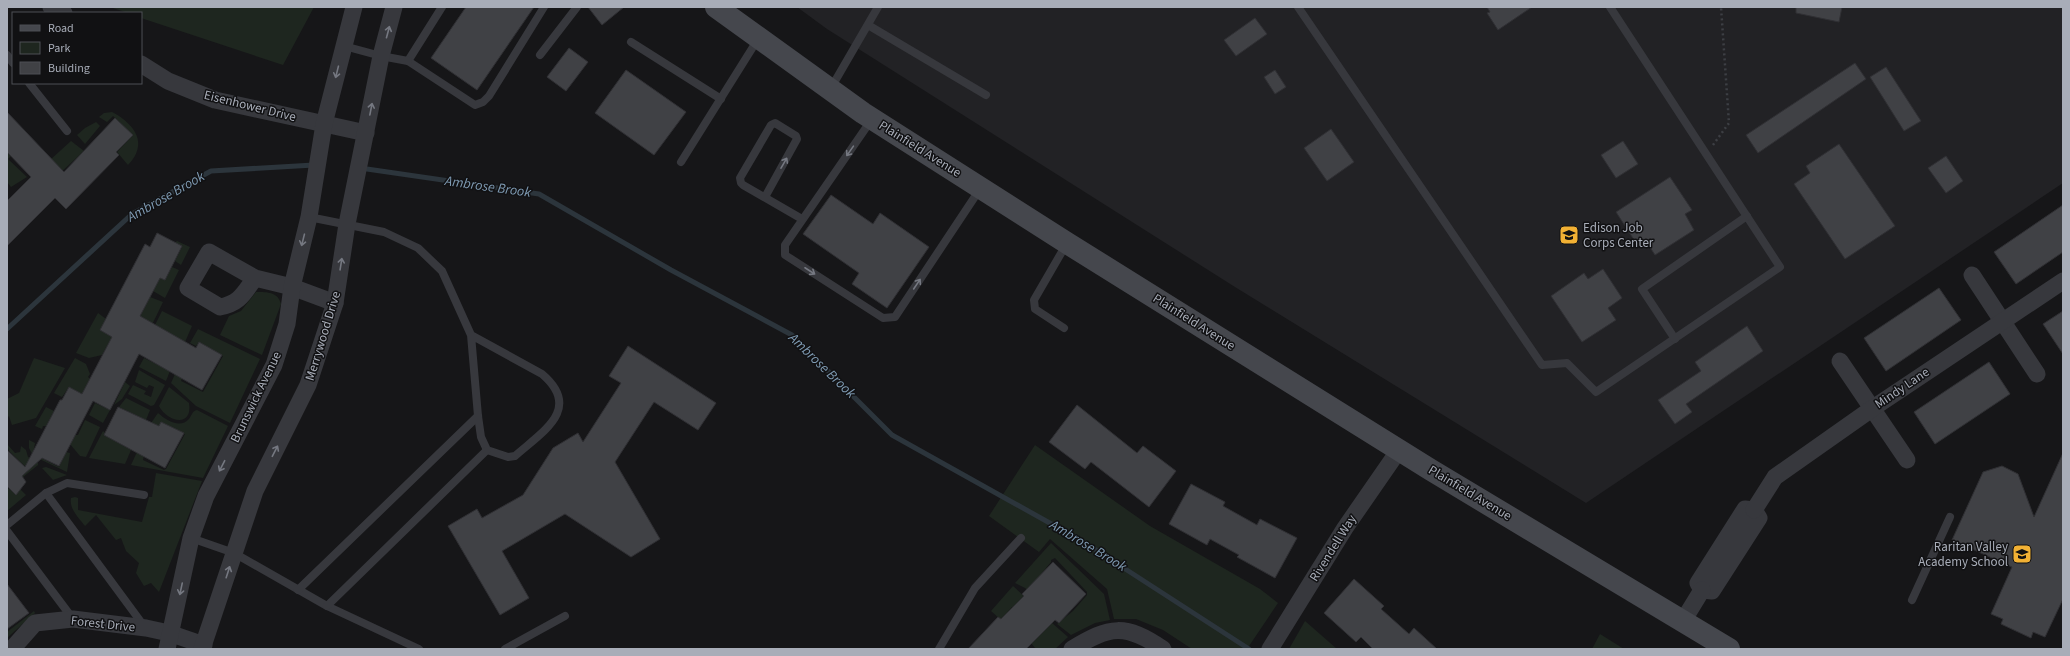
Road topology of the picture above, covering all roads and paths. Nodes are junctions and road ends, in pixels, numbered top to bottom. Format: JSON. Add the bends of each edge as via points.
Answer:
{"nodes":[{"id":1,"x":51,"y":7,"type":"edge"},
{"id":2,"x":354,"y":7,"type":"edge"},
{"id":3,"x":394,"y":7,"type":"edge"},
{"id":4,"x":442,"y":7,"type":"edge"},
{"id":5,"x":544,"y":7,"type":"edge"},
{"id":6,"x":577,"y":7,"type":"edge"},
{"id":7,"x":716,"y":7,"type":"edge"},
{"id":8,"x":878,"y":7,"type":"edge"},
{"id":9,"x":1298,"y":7,"type":"edge"},
{"id":10,"x":1610,"y":7,"type":"edge"},
{"id":11,"x":1721,"y":7,"type":"edge"},
{"id":12,"x":62,"y":12,"type":"edge"},
{"id":13,"x":868,"y":25,"type":"junction"},
{"id":14,"x":758,"y":38,"type":"junction"},
{"id":15,"x":631,"y":42,"type":"dead end"},
{"id":16,"x":344,"y":46,"type":"junction"},
{"id":17,"x":540,"y":55,"type":"dead end"},
{"id":18,"x":382,"y":56,"type":"junction"},
{"id":19,"x":408,"y":61,"type":"junction"},
{"id":20,"x":142,"y":65,"type":"edge"},
{"id":21,"x":30,"y":84,"type":"edge"},
{"id":22,"x":830,"y":90,"type":"junction"},
{"id":23,"x":986,"y":95,"type":"dead end"},
{"id":24,"x":721,"y":99,"type":"junction"},
{"id":25,"x":872,"y":119,"type":"junction"},
{"id":26,"x":324,"y":124,"type":"junction"},
{"id":27,"x":67,"y":131,"type":"dead end"},
{"id":28,"x":366,"y":133,"type":"junction"},
{"id":29,"x":1706,"y":154,"type":"junction"},
{"id":30,"x":681,"y":162,"type":"dead end"},
{"id":31,"x":981,"y":188,"type":"junction"},
{"id":32,"x":765,"y":197,"type":"junction"},
{"id":33,"x":1747,"y":216,"type":"junction"},
{"id":34,"x":309,"y":217,"type":"junction"},
{"id":35,"x":802,"y":219,"type":"junction"},
{"id":36,"x":348,"y":224,"type":"junction"},
{"id":37,"x":1067,"y":243,"type":"junction"},
{"id":38,"x":1972,"y":275,"type":"dead end"},
{"id":39,"x":255,"y":278,"type":"dead end"},
{"id":40,"x":2063,"y":281,"type":"edge"},
{"id":41,"x":292,"y":287,"type":"junction"},
{"id":42,"x":335,"y":303,"type":"junction"},
{"id":43,"x":2002,"y":322,"type":"junction"},
{"id":44,"x":1064,"y":328,"type":"dead end"},
{"id":45,"x":471,"y":335,"type":"junction"},
{"id":46,"x":1675,"y":339,"type":"junction"},
{"id":47,"x":1840,"y":361,"type":"dead end"},
{"id":48,"x":2037,"y":374,"type":"dead end"},
{"id":49,"x":1873,"y":408,"type":"junction"},
{"id":50,"x":478,"y":416,"type":"junction"},
{"id":51,"x":487,"y":450,"type":"junction"},
{"id":52,"x":1399,"y":450,"type":"junction"},
{"id":53,"x":1907,"y":460,"type":"dead end"},
{"id":54,"x":46,"y":493,"type":"junction"},
{"id":55,"x":144,"y":495,"type":"dead end"},
{"id":56,"x":1950,"y":517,"type":"dead end"},
{"id":57,"x":7,"y":525,"type":"edge"},
{"id":58,"x":7,"y":531,"type":"edge"},
{"id":59,"x":191,"y":538,"type":"junction"},
{"id":60,"x":1021,"y":538,"type":"dead end"},
{"id":61,"x":234,"y":553,"type":"junction"},
{"id":62,"x":298,"y":590,"type":"junction"},
{"id":63,"x":1912,"y":600,"type":"dead end"},
{"id":64,"x":327,"y":606,"type":"junction"},
{"id":65,"x":565,"y":616,"type":"dead end"},
{"id":66,"x":73,"y":619,"type":"junction"},
{"id":67,"x":1683,"y":621,"type":"junction"},
{"id":68,"x":146,"y":628,"type":"junction"},
{"id":69,"x":168,"y":641,"type":"edge"},
{"id":70,"x":203,"y":647,"type":"edge"},
{"id":71,"x":12,"y":649,"type":"edge"},
{"id":72,"x":419,"y":649,"type":"edge"},
{"id":73,"x":506,"y":649,"type":"edge"},
{"id":74,"x":939,"y":649,"type":"edge"},
{"id":75,"x":1072,"y":649,"type":"edge"},
{"id":76,"x":1163,"y":649,"type":"edge"},
{"id":77,"x":1270,"y":649,"type":"edge"},
{"id":78,"x":1728,"y":649,"type":"edge"}],
"edges":[{"from":1,"to":12,"type":"street"},
{"from":2,"to":16,"type":"street","name":"Brunswick Avenue"},
{"from":18,"to":3,"type":"street","name":"Merrywood Drive","one_way":true},
{"from":4,"to":19,"type":"lane"},
{"from":5,"to":19,"type":"lane","via":[[483,102],[475,105]]},
{"from":6,"to":17,"type":"lane"},
{"from":7,"to":14,"type":"main road","name":"Plainfield Avenue"},
{"from":8,"to":13,"type":"lane"},
{"from":9,"to":46,"type":"lane","via":[[1542,365],[1567,363],[1596,392]]},
{"from":10,"to":29,"type":"lane"},
{"from":11,"to":29,"type":"path","via":[[1729,123]]},
{"from":13,"to":22,"type":"lane"},
{"from":13,"to":23,"type":"lane"},
{"from":14,"to":22,"type":"main road","name":"Plainfield Avenue"},
{"from":14,"to":24,"type":"lane"},
{"from":15,"to":24,"type":"lane"},
{"from":16,"to":18,"type":"lane"},
{"from":16,"to":26,"type":"street","name":"Brunswick Avenue","one_way":true},
{"from":18,"to":19,"type":"lane"},
{"from":28,"to":18,"type":"street","name":"Merrywood Drive","one_way":true},
{"from":20,"to":26,"type":"street","name":"Eisenhower Drive","via":[[168,81],[215,100]]},
{"from":21,"to":27,"type":"lane"},
{"from":22,"to":25,"type":"main road","name":"Plainfield Avenue"},
{"from":24,"to":30,"type":"lane"},
{"from":25,"to":31,"type":"main road","name":"Plainfield Avenue"},
{"from":25,"to":35,"type":"lane","one_way":true},
{"from":26,"to":28,"type":"street","name":"Eisenhower Drive"},
{"from":26,"to":34,"type":"street","name":"Brunswick Avenue"},
{"from":28,"to":36,"type":"street","name":"Merrywood Drive"},
{"from":29,"to":33,"type":"lane"},
{"from":35,"to":31,"type":"lane","one_way":true,"via":[[784,245],[785,255],[883,318],[895,317]]},
{"from":31,"to":37,"type":"main road","name":"Plainfield Avenue"},
{"from":32,"to":32,"type":"lane","one_way":true,"via":[[797,139],[775,123],[771,125],[740,178],[743,185]]},
{"from":32,"to":35,"type":"lane"},
{"from":33,"to":46,"type":"lane","via":[[1642,289]]},
{"from":33,"to":46,"type":"lane","via":[[1780,267]]},
{"from":34,"to":36,"type":"lane"},
{"from":34,"to":41,"type":"street","name":"Brunswick Avenue","one_way":true},
{"from":42,"to":36,"type":"street","name":"Merrywood Drive","one_way":true},
{"from":36,"to":45,"type":"lane","via":[[384,232],[418,248],[442,271]]},
{"from":37,"to":44,"type":"lane","via":[[1034,300],[1035,309]]},
{"from":37,"to":52,"type":"main road","name":"Plainfield Avenue"},
{"from":38,"to":43,"type":"street"},
{"from":39,"to":41,"type":"street"},
{"from":40,"to":43,"type":"street","name":"Mindy Lane"},
{"from":41,"to":42,"type":"street"},
{"from":41,"to":59,"type":"street","name":"Brunswick Avenue","one_way":true,"via":[[287,324],[274,365],[206,496]]},
{"from":61,"to":42,"type":"street","name":"Merrywood Drive","one_way":true,"via":[[255,491],[308,385]]},
{"from":43,"to":48,"type":"street"},
{"from":43,"to":49,"type":"street","name":"Mindy Lane"},
{"from":45,"to":50,"type":"lane"},
{"from":45,"to":51,"type":"lane","via":[[542,374],[551,382],[560,400],[559,413],[552,423],[515,456],[508,458]]},
{"from":47,"to":49,"type":"street"},
{"from":49,"to":53,"type":"street"},
{"from":49,"to":67,"type":"street","name":"Mindy Lane","via":[[1776,477],[1754,510],[1759,518],[1712,591],[1702,590]]},
{"from":50,"to":51,"type":"lane","via":[[481,438]]},
{"from":50,"to":62,"type":"lane"},
{"from":51,"to":64,"type":"lane"},
{"from":52,"to":67,"type":"main road","name":"Plainfield Avenue"},
{"from":52,"to":77,"type":"street","name":"Rivendell Way","via":[[1345,528]]},
{"from":54,"to":55,"type":"lane","via":[[66,483]]},
{"from":54,"to":57,"type":"lane"},
{"from":54,"to":68,"type":"lane"},
{"from":56,"to":63,"type":"lane"},
{"from":58,"to":66,"type":"lane"},
{"from":59,"to":61,"type":"lane"},
{"from":59,"to":69,"type":"street","name":"Brunswick Avenue","one_way":true},
{"from":60,"to":74,"type":"lane","via":[[975,588]]},
{"from":61,"to":62,"type":"lane"},
{"from":70,"to":61,"type":"street","name":"Merrywood Drive","one_way":true},
{"from":62,"to":64,"type":"lane"},
{"from":64,"to":72,"type":"lane"},
{"from":65,"to":73,"type":"lane"},
{"from":66,"to":68,"type":"street","name":"Forest Drive"},
{"from":66,"to":71,"type":"street","name":"Forest Drive","via":[[35,623]]},
{"from":67,"to":78,"type":"main road","name":"Plainfield Avenue"},
{"from":68,"to":69,"type":"street","name":"Forest Drive"},
{"from":69,"to":70,"type":"street","name":"Forest Drive"},
{"from":75,"to":76,"type":"street","via":[[1109,631],[1130,631]]}]}
